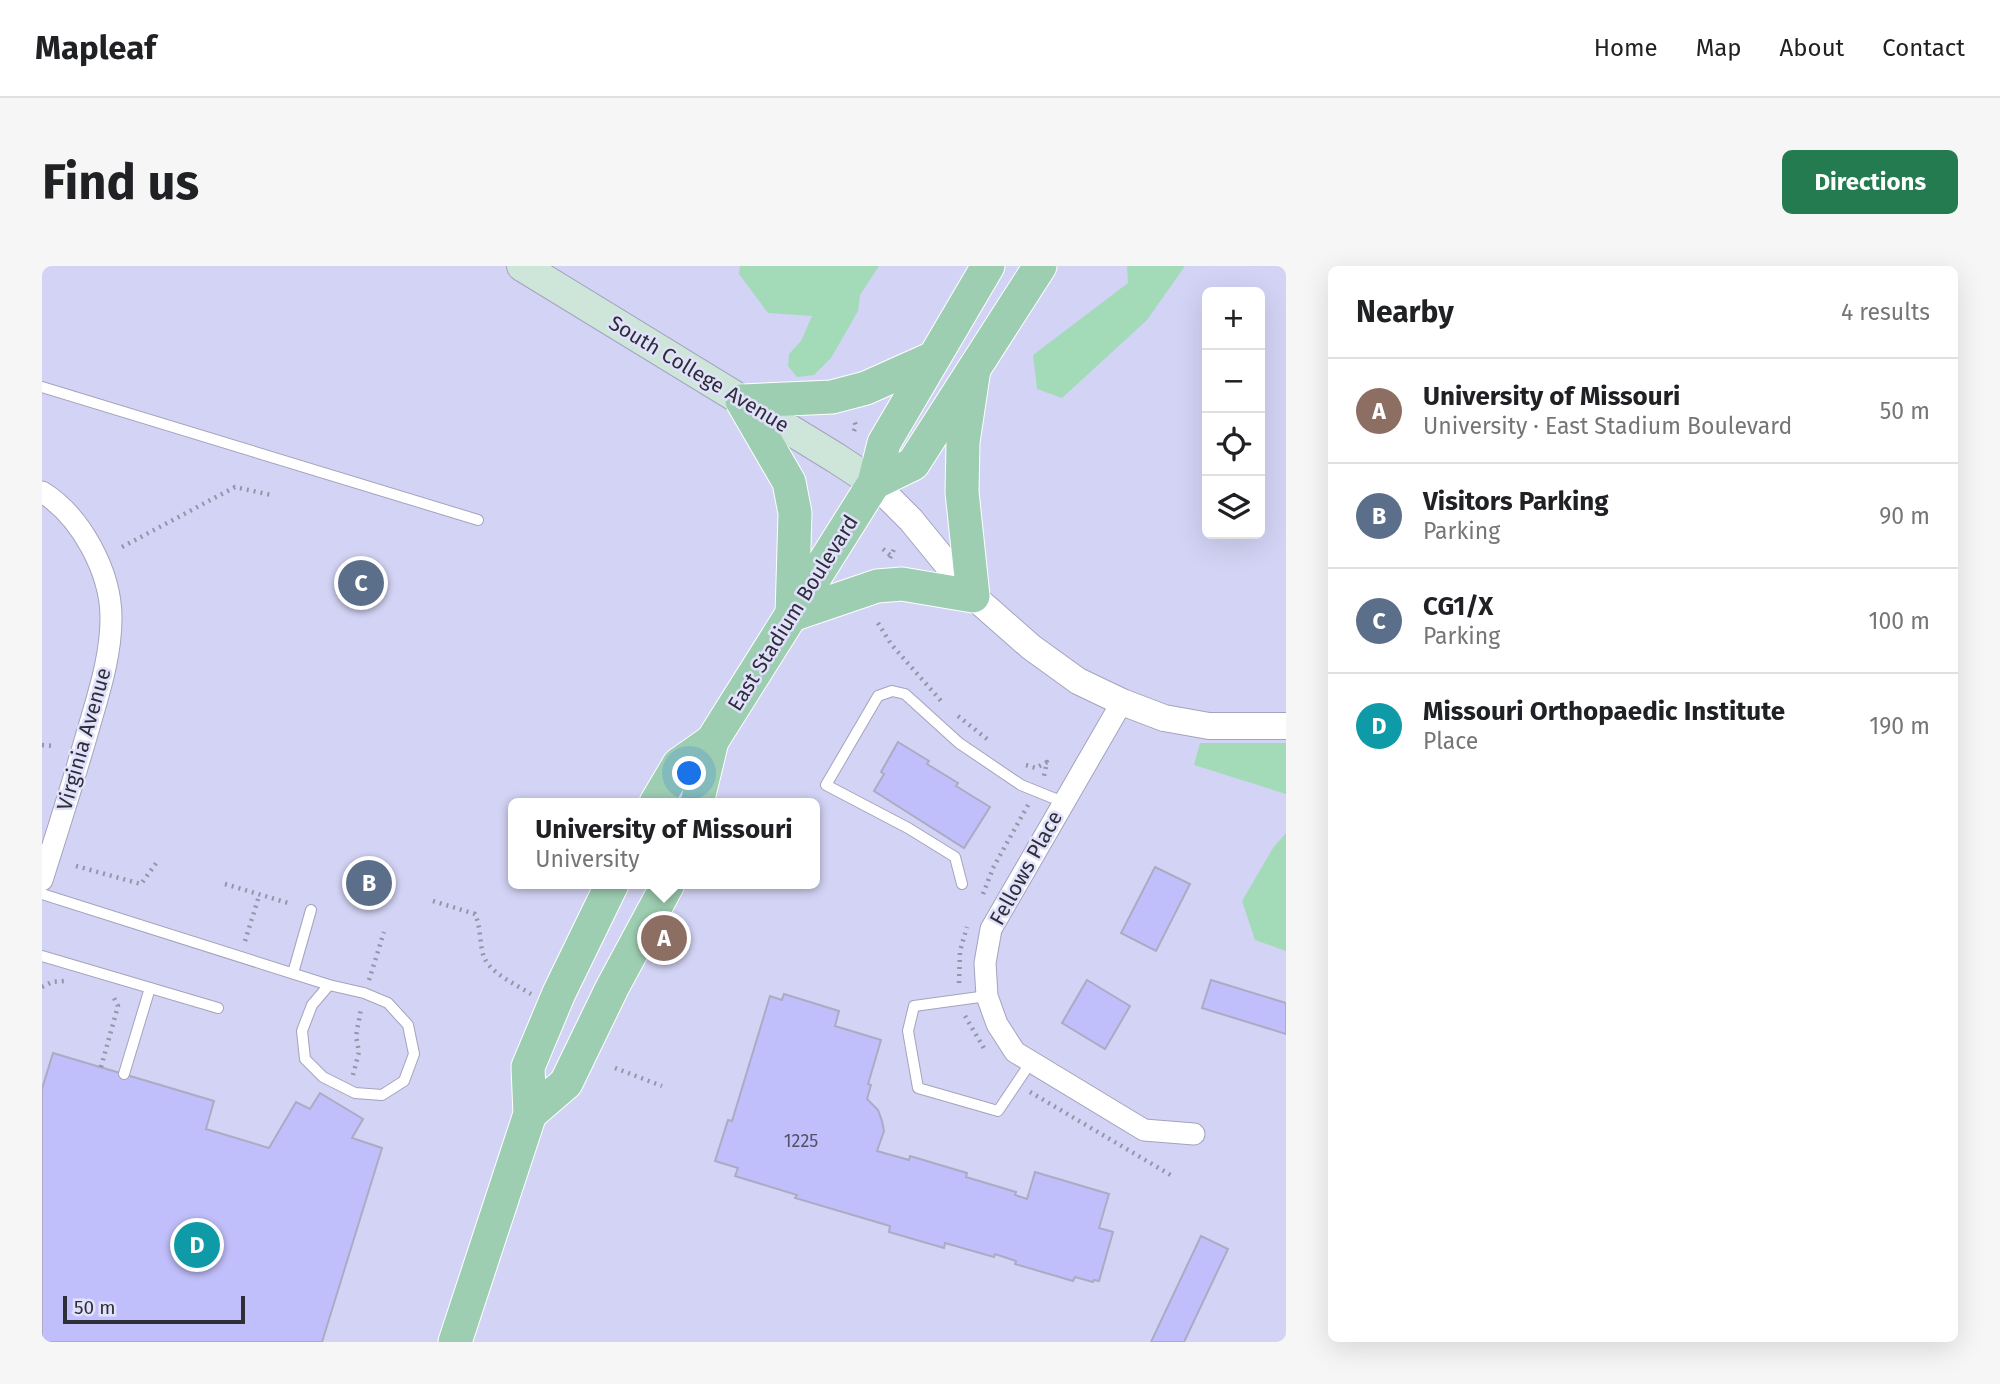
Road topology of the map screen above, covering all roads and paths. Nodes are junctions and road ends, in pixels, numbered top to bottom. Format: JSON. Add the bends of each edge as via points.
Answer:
{"nodes":[{"id":1,"x":522,"y":266,"type":"edge"},
{"id":2,"x":988,"y":266,"type":"edge"},
{"id":3,"x":1040,"y":266,"type":"edge"},
{"id":4,"x":933,"y":358,"type":"junction"},
{"id":5,"x":974,"y":369,"type":"junction"},
{"id":6,"x":42,"y":387,"type":"edge"},
{"id":7,"x":742,"y":401,"type":"junction"},
{"id":8,"x":874,"y":484,"type":"junction"},
{"id":9,"x":42,"y":492,"type":"edge"},
{"id":10,"x":271,"y":495,"type":"dead end"},
{"id":11,"x":478,"y":520,"type":"dead end"},
{"id":12,"x":122,"y":547,"type":"dead end"},
{"id":13,"x":883,"y":549,"type":"dead end"},
{"id":14,"x":890,"y":555,"type":"dead end"},
{"id":15,"x":973,"y":596,"type":"junction"},
{"id":16,"x":792,"y":615,"type":"junction"},
{"id":17,"x":1122,"y":702,"type":"junction"},
{"id":18,"x":1286,"y":726,"type":"edge"},
{"id":19,"x":712,"y":741,"type":"junction"},
{"id":20,"x":42,"y":745,"type":"edge"},
{"id":21,"x":55,"y":746,"type":"dead end"},
{"id":22,"x":659,"y":798,"type":"edge"},
{"id":23,"x":698,"y":798,"type":"edge"},
{"id":24,"x":1063,"y":802,"type":"junction"},
{"id":25,"x":157,"y":862,"type":"dead end"},
{"id":26,"x":76,"y":866,"type":"dead end"},
{"id":27,"x":42,"y":880,"type":"edge"},
{"id":28,"x":225,"y":884,"type":"dead end"},
{"id":29,"x":962,"y":884,"type":"dead end"},
{"id":30,"x":610,"y":889,"type":"edge"},
{"id":31,"x":665,"y":889,"type":"edge"},
{"id":32,"x":42,"y":894,"type":"edge"},
{"id":33,"x":259,"y":896,"type":"junction"},
{"id":34,"x":433,"y":901,"type":"dead end"},
{"id":35,"x":288,"y":904,"type":"dead end"},
{"id":36,"x":311,"y":910,"type":"dead end"},
{"id":37,"x":384,"y":932,"type":"dead end"},
{"id":38,"x":232,"y":955,"type":"junction"},
{"id":39,"x":42,"y":956,"type":"edge"},
{"id":40,"x":293,"y":974,"type":"junction"},
{"id":41,"x":72,"y":979,"type":"dead end"},
{"id":42,"x":329,"y":985,"type":"junction"},
{"id":43,"x":42,"y":987,"type":"edge"},
{"id":44,"x":150,"y":988,"type":"junction"},
{"id":45,"x":110,"y":992,"type":"dead end"},
{"id":46,"x":364,"y":993,"type":"junction"},
{"id":47,"x":534,"y":996,"type":"dead end"},
{"id":48,"x":987,"y":996,"type":"junction"},
{"id":49,"x":218,"y":1008,"type":"dead end"},
{"id":50,"x":1031,"y":1062,"type":"junction"},
{"id":51,"x":101,"y":1067,"type":"dead end"},
{"id":52,"x":615,"y":1068,"type":"dead end"},
{"id":53,"x":124,"y":1074,"type":"dead end"},
{"id":54,"x":662,"y":1086,"type":"dead end"},
{"id":55,"x":346,"y":1089,"type":"junction"},
{"id":56,"x":530,"y":1114,"type":"junction"},
{"id":57,"x":1194,"y":1134,"type":"dead end"},
{"id":58,"x":455,"y":1342,"type":"edge"}],
"edges":[{"from":1,"to":7,"type":"main road","name":"South College Avenue"},
{"from":2,"to":4,"type":"main road","name":"East Stadium Boulevard"},
{"from":3,"to":5,"type":"main road"},
{"from":4,"to":7,"type":"main road","via":[[866,388],[832,397]]},
{"from":4,"to":8,"type":"main road","name":"East Stadium Boulevard","via":[[884,443]]},
{"from":5,"to":8,"type":"main road","via":[[913,464]]},
{"from":5,"to":15,"type":"main road","via":[[963,442],[962,492]]},
{"from":6,"to":11,"type":"lane"},
{"from":7,"to":8,"type":"main road","name":"South College Avenue"},
{"from":7,"to":16,"type":"main road","via":[[789,482],[795,513]]},
{"from":8,"to":15,"type":"street","via":[[911,520]]},
{"from":8,"to":16,"type":"main road","name":"East Stadium Boulevard"},
{"from":9,"to":27,"type":"street","name":"Virginia Avenue","via":[[59,503],[85,535],[103,571],[111,617],[106,671]]},
{"from":10,"to":12,"type":"path","via":[[235,487]]},
{"from":13,"to":14,"type":"path"},
{"from":15,"to":16,"type":"main road","via":[[902,584],[877,586]]},
{"from":15,"to":17,"type":"street","via":[[1078,681]]},
{"from":16,"to":19,"type":"main road","name":"East Stadium Boulevard"},
{"from":17,"to":18,"type":"street","via":[[1164,718],[1209,726]]},
{"from":17,"to":24,"type":"street","name":"Fellows Place"},
{"from":19,"to":22,"type":"main road","name":"East Stadium Boulevard","via":[[679,764]]},
{"from":19,"to":23,"type":"main road","name":"East Stadium Boulevard"},
{"from":20,"to":21,"type":"path"},
{"from":24,"to":29,"type":"lane","via":[[1021,785],[960,743],[905,694],[892,691],[878,696],[826,785],[955,857]]},
{"from":24,"to":48,"type":"street","name":"Fellows Place","via":[[990,929]]},
{"from":25,"to":26,"type":"path","via":[[141,884]]},
{"from":28,"to":33,"type":"path"},
{"from":30,"to":56,"type":"main road","via":[[527,1067]]},
{"from":31,"to":56,"type":"main road","via":[[566,1083]]},
{"from":32,"to":38,"type":"lane"},
{"from":33,"to":35,"type":"path"},
{"from":33,"to":38,"type":"path","via":[[247,938]]},
{"from":34,"to":47,"type":"path","via":[[475,915],[485,960]]},
{"from":36,"to":40,"type":"lane"},
{"from":37,"to":46,"type":"path"},
{"from":38,"to":40,"type":"lane"},
{"from":39,"to":44,"type":"lane"},
{"from":40,"to":42,"type":"lane"},
{"from":41,"to":43,"type":"path"},
{"from":42,"to":46,"type":"lane"},
{"from":42,"to":55,"type":"lane","via":[[312,1005],[302,1031],[305,1059],[323,1077]]},
{"from":44,"to":49,"type":"lane"},
{"from":44,"to":53,"type":"lane"},
{"from":45,"to":51,"type":"path","via":[[118,1006]]},
{"from":46,"to":55,"type":"path","via":[[356,1036],[359,1052]]},
{"from":46,"to":55,"type":"lane","via":[[388,1003],[408,1025],[414,1055],[404,1081],[382,1095]]},
{"from":48,"to":50,"type":"street","name":"Fellows Place","via":[[997,1024],[1015,1052]]},
{"from":48,"to":50,"type":"lane","via":[[914,1006],[908,1031],[918,1088],[998,1111]]},
{"from":50,"to":57,"type":"street","name":"Fellows Place","via":[[1144,1130]]},
{"from":52,"to":54,"type":"path"},
{"from":56,"to":58,"type":"main road"}]}
